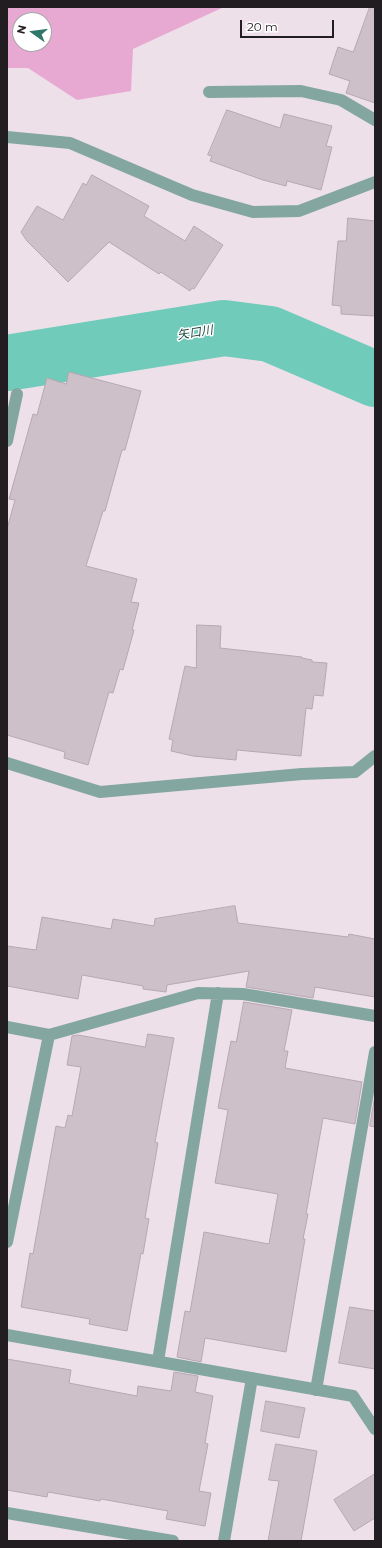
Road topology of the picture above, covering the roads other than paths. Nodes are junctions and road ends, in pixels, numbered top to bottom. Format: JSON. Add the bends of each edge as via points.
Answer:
{"nodes":[{"id":1,"x":209,"y":92,"type":"dead end"},
{"id":2,"x":375,"y":120,"type":"edge"},
{"id":3,"x":7,"y":137,"type":"edge"},
{"id":4,"x":375,"y":182,"type":"edge"},
{"id":5,"x":17,"y":394,"type":"dead end"},
{"id":6,"x":7,"y":441,"type":"edge"},
{"id":7,"x":375,"y":756,"type":"edge"},
{"id":8,"x":7,"y":763,"type":"edge"},
{"id":9,"x":218,"y":994,"type":"junction"},
{"id":10,"x":375,"y":1016,"type":"edge"},
{"id":11,"x":7,"y":1027,"type":"edge"},
{"id":12,"x":49,"y":1035,"type":"junction"},
{"id":13,"x":375,"y":1052,"type":"edge"},
{"id":14,"x":7,"y":1242,"type":"edge"},
{"id":15,"x":7,"y":1335,"type":"edge"},
{"id":16,"x":158,"y":1361,"type":"junction"},
{"id":17,"x":252,"y":1378,"type":"junction"},
{"id":18,"x":316,"y":1390,"type":"junction"},
{"id":19,"x":375,"y":1430,"type":"edge"},
{"id":20,"x":7,"y":1513,"type":"edge"},
{"id":21,"x":173,"y":1541,"type":"edge"},
{"id":22,"x":224,"y":1541,"type":"edge"}],
"edges":[{"from":1,"to":2,"type":"street","via":[[301,91],[341,100]]},
{"from":3,"to":4,"type":"street","via":[[70,144],[192,195],[253,212],[299,211]]},
{"from":5,"to":6,"type":"street"},
{"from":7,"to":8,"type":"street","via":[[355,772],[302,774],[100,792]]},
{"from":9,"to":10,"type":"street","via":[[243,994]]},
{"from":9,"to":12,"type":"street","via":[[198,993]]},
{"from":9,"to":16,"type":"street"},
{"from":11,"to":12,"type":"street"},
{"from":12,"to":14,"type":"street"},
{"from":13,"to":18,"type":"street"},
{"from":15,"to":16,"type":"street"},
{"from":16,"to":17,"type":"street"},
{"from":17,"to":18,"type":"street"},
{"from":17,"to":22,"type":"street"},
{"from":18,"to":19,"type":"street","via":[[353,1396]]},
{"from":20,"to":21,"type":"street"}]}
